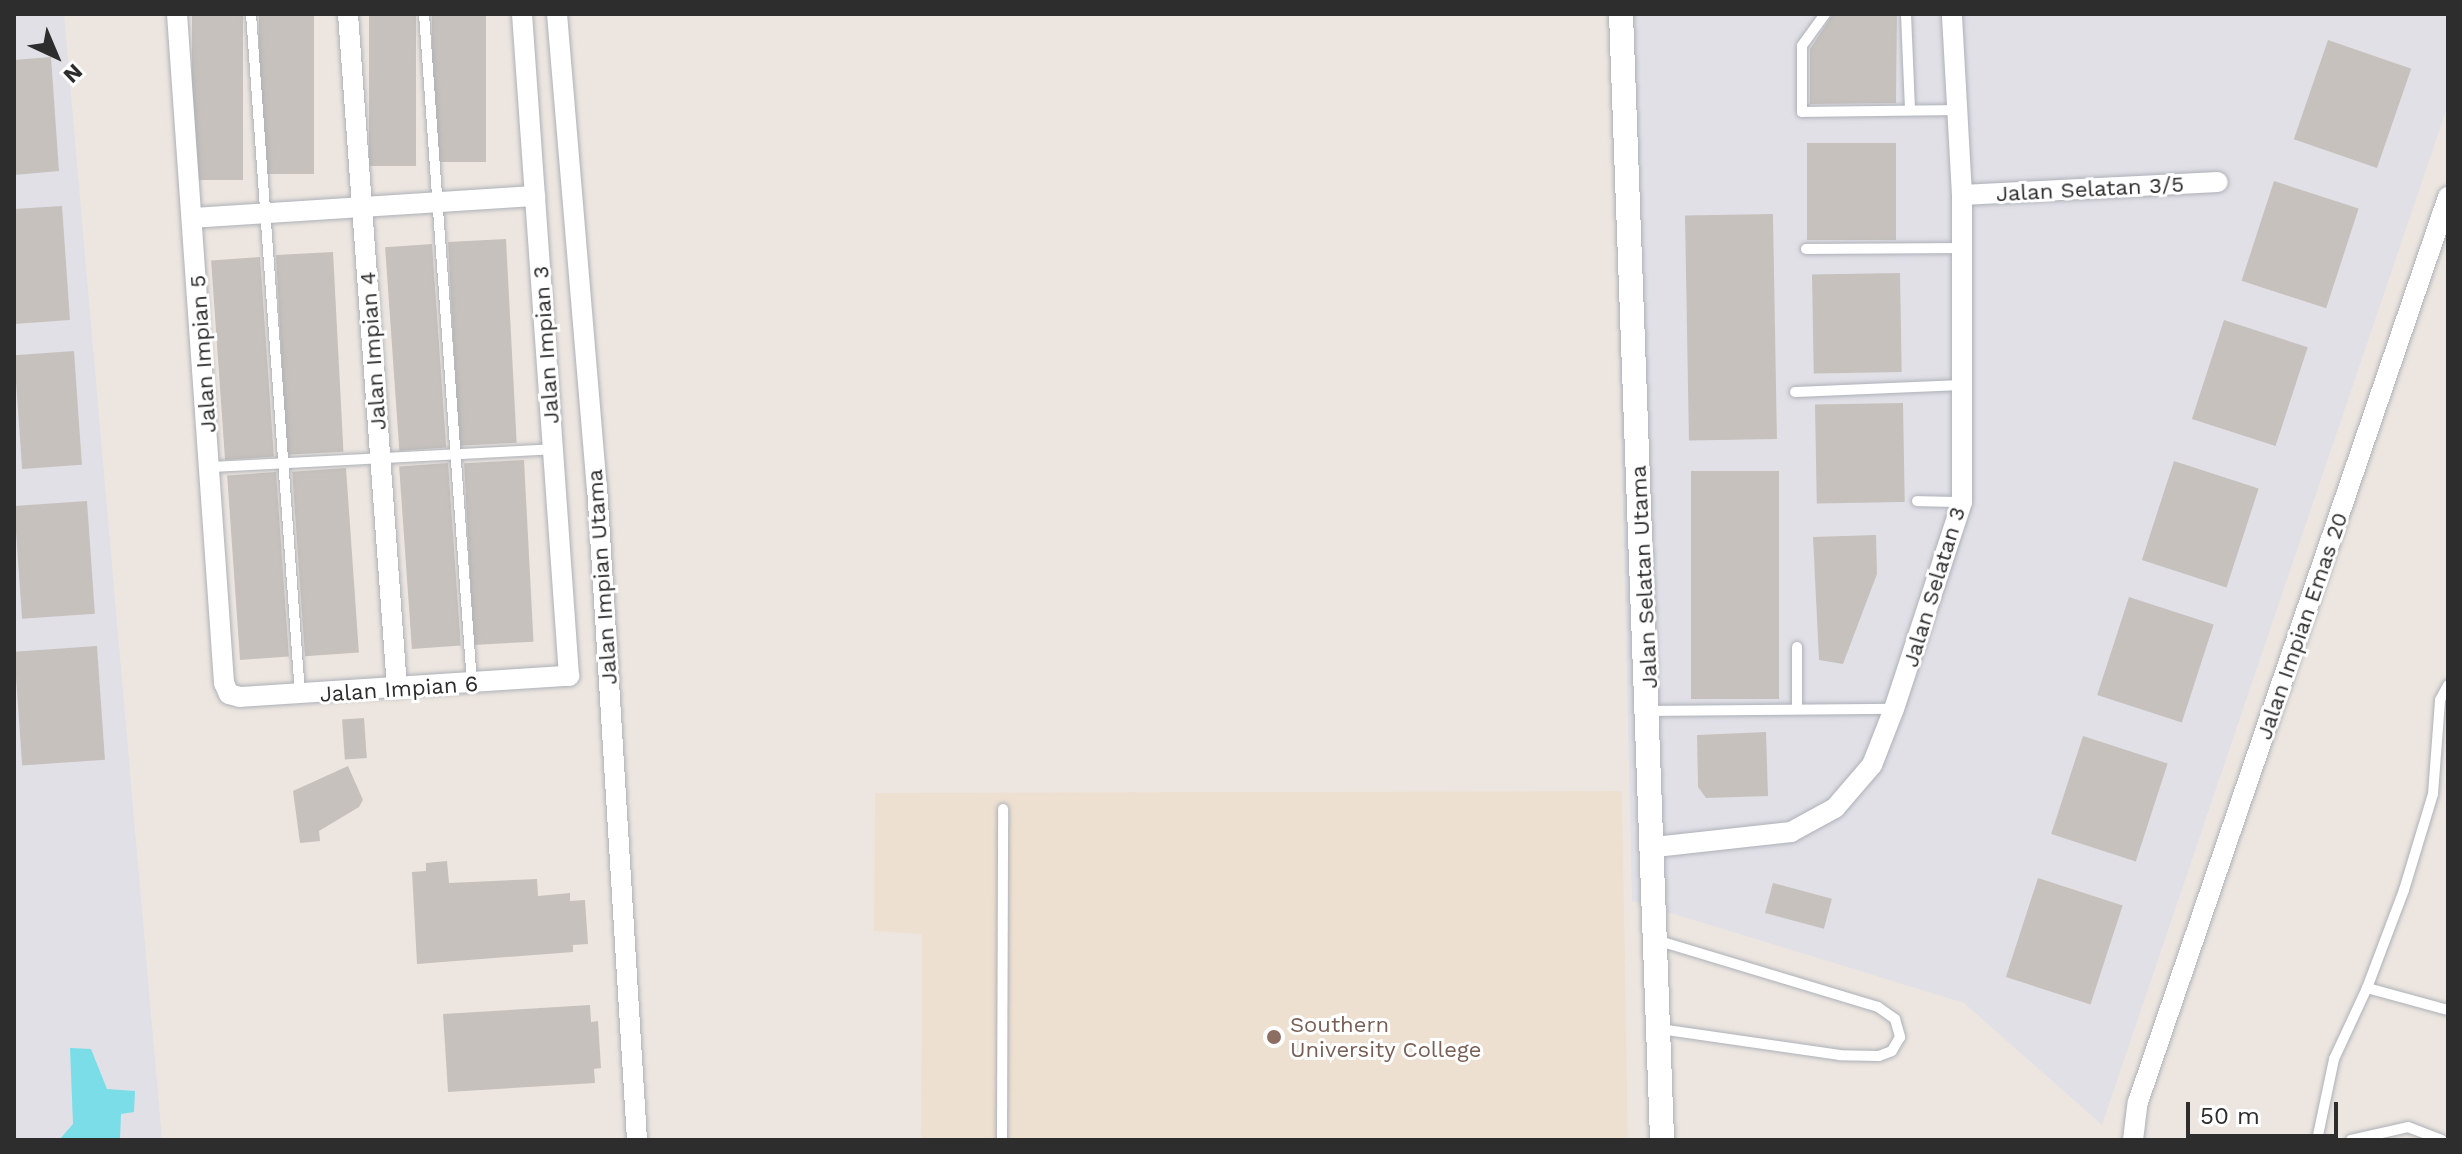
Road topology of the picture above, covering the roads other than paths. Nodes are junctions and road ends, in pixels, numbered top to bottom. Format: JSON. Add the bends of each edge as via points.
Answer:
{"nodes":[{"id":1,"x":177,"y":14,"type":"edge"},
{"id":2,"x":251,"y":14,"type":"edge"},
{"id":3,"x":348,"y":14,"type":"edge"},
{"id":4,"x":424,"y":14,"type":"edge"},
{"id":5,"x":522,"y":14,"type":"edge"},
{"id":6,"x":557,"y":14,"type":"edge"},
{"id":7,"x":1621,"y":14,"type":"edge"},
{"id":8,"x":1825,"y":14,"type":"edge"},
{"id":9,"x":1906,"y":14,"type":"edge"},
{"id":10,"x":1952,"y":14,"type":"edge"},
{"id":11,"x":1910,"y":110,"type":"junction"},
{"id":12,"x":1955,"y":110,"type":"junction"},
{"id":13,"x":2218,"y":182,"type":"dead end"},
{"id":14,"x":1962,"y":195,"type":"junction"},
{"id":15,"x":535,"y":196,"type":"junction"},
{"id":16,"x":2448,"y":197,"type":"edge"},
{"id":17,"x":438,"y":203,"type":"junction"},
{"id":18,"x":362,"y":207,"type":"junction"},
{"id":19,"x":265,"y":214,"type":"junction"},
{"id":20,"x":192,"y":218,"type":"junction"},
{"id":21,"x":1962,"y":248,"type":"junction"},
{"id":22,"x":1806,"y":249,"type":"dead end"},
{"id":23,"x":1965,"y":385,"type":"junction"},
{"id":24,"x":1795,"y":392,"type":"dead end"},
{"id":25,"x":553,"y":449,"type":"junction"},
{"id":26,"x":456,"y":454,"type":"junction"},
{"id":27,"x":380,"y":458,"type":"junction"},
{"id":28,"x":283,"y":463,"type":"junction"},
{"id":29,"x":212,"y":467,"type":"junction"},
{"id":30,"x":1917,"y":501,"type":"dead end"},
{"id":31,"x":1962,"y":502,"type":"junction"},
{"id":32,"x":1797,"y":647,"type":"dead end"},
{"id":33,"x":569,"y":676,"type":"joint"},
{"id":34,"x":472,"y":684,"type":"junction"},
{"id":35,"x":2448,"y":685,"type":"edge"},
{"id":36,"x":397,"y":688,"type":"junction"},
{"id":37,"x":229,"y":694,"type":"joint"},
{"id":38,"x":300,"y":696,"type":"junction"},
{"id":39,"x":1797,"y":708,"type":"junction"},
{"id":40,"x":1894,"y":709,"type":"junction"},
{"id":41,"x":1650,"y":711,"type":"junction"},
{"id":42,"x":1003,"y":809,"type":"dead end"},
{"id":43,"x":1655,"y":847,"type":"junction"},
{"id":44,"x":1656,"y":940,"type":"junction"},
{"id":45,"x":2367,"y":988,"type":"junction"},
{"id":46,"x":2448,"y":1010,"type":"edge"},
{"id":47,"x":1659,"y":1029,"type":"junction"},
{"id":48,"x":637,"y":1140,"type":"edge"},
{"id":49,"x":1002,"y":1140,"type":"edge"},
{"id":50,"x":1662,"y":1140,"type":"edge"},
{"id":51,"x":2133,"y":1140,"type":"edge"},
{"id":52,"x":2317,"y":1140,"type":"edge"},
{"id":53,"x":2351,"y":1140,"type":"edge"},
{"id":54,"x":2442,"y":1140,"type":"edge"}],
"edges":[{"from":1,"to":20,"type":"street","name":"Jalan Impian 5"},
{"from":2,"to":19,"type":"lane"},
{"from":3,"to":18,"type":"street","name":"Jalan Impian 4"},
{"from":4,"to":17,"type":"lane"},
{"from":5,"to":15,"type":"street","name":"Jalan Impian 3"},
{"from":6,"to":48,"type":"street","name":"Jalan Impian Utama","via":[[597,486]]},
{"from":7,"to":41,"type":"street","name":"Jalan Selatan Utama"},
{"from":8,"to":11,"type":"lane","via":[[1802,46],[1802,112]]},
{"from":9,"to":11,"type":"lane"},
{"from":10,"to":12,"type":"street","name":"Jalan Selatan 3"},
{"from":11,"to":12,"type":"lane"},
{"from":12,"to":14,"type":"street","name":"Jalan Selatan 3"},
{"from":13,"to":14,"type":"street","name":"Jalan Selatan 3/5"},
{"from":14,"to":21,"type":"street","name":"Jalan Selatan 3"},
{"from":15,"to":17,"type":"street"},
{"from":15,"to":25,"type":"street","name":"Jalan Impian 3"},
{"from":16,"to":51,"type":"street","name":"Jalan Impian Emas 20","via":[[2138,1102]]},
{"from":17,"to":18,"type":"street"},
{"from":17,"to":26,"type":"lane"},
{"from":18,"to":19,"type":"street"},
{"from":18,"to":27,"type":"street","name":"Jalan Impian 4"},
{"from":19,"to":20,"type":"street"},
{"from":19,"to":28,"type":"lane"},
{"from":20,"to":29,"type":"street","name":"Jalan Impian 5"},
{"from":21,"to":22,"type":"lane"},
{"from":21,"to":23,"type":"street","name":"Jalan Selatan 3"},
{"from":23,"to":24,"type":"lane"},
{"from":23,"to":31,"type":"street","name":"Jalan Selatan 3"},
{"from":25,"to":26,"type":"lane"},
{"from":25,"to":33,"type":"street","name":"Jalan Impian 3"},
{"from":26,"to":27,"type":"lane"},
{"from":26,"to":34,"type":"lane"},
{"from":27,"to":28,"type":"lane"},
{"from":27,"to":36,"type":"street","name":"Jalan Impian 4"},
{"from":28,"to":29,"type":"lane"},
{"from":28,"to":38,"type":"lane"},
{"from":29,"to":37,"type":"street","name":"Jalan Impian 5"},
{"from":30,"to":31,"type":"lane"},
{"from":31,"to":40,"type":"street","name":"Jalan Selatan 3"},
{"from":32,"to":39,"type":"lane"},
{"from":33,"to":34,"type":"street","name":"Jalan Impian 6"},
{"from":34,"to":36,"type":"street","name":"Jalan Impian 6"},
{"from":35,"to":45,"type":"lane","via":[[2440,700],[2433,794]]},
{"from":36,"to":38,"type":"street","name":"Jalan Impian 6"},
{"from":37,"to":38,"type":"street","name":"Jalan Impian 6"},
{"from":39,"to":40,"type":"lane"},
{"from":39,"to":41,"type":"lane"},
{"from":40,"to":43,"type":"street","name":"Jalan Selatan 3","via":[[1872,765],[1835,808],[1791,832]]},
{"from":41,"to":43,"type":"street","name":"Jalan Selatan Utama"},
{"from":42,"to":49,"type":"lane"},
{"from":43,"to":44,"type":"street","name":"Jalan Selatan Utama"},
{"from":44,"to":47,"type":"street","name":"Jalan Selatan Utama"},
{"from":44,"to":47,"type":"lane","via":[[1878,1007],[1895,1019],[1900,1037],[1892,1051],[1879,1056],[1840,1055]]},
{"from":45,"to":46,"type":"lane"},
{"from":45,"to":52,"type":"lane","via":[[2334,1059]]},
{"from":47,"to":50,"type":"street","name":"Jalan Selatan Utama"},
{"from":53,"to":54,"type":"lane","via":[[2408,1127]]}]}
